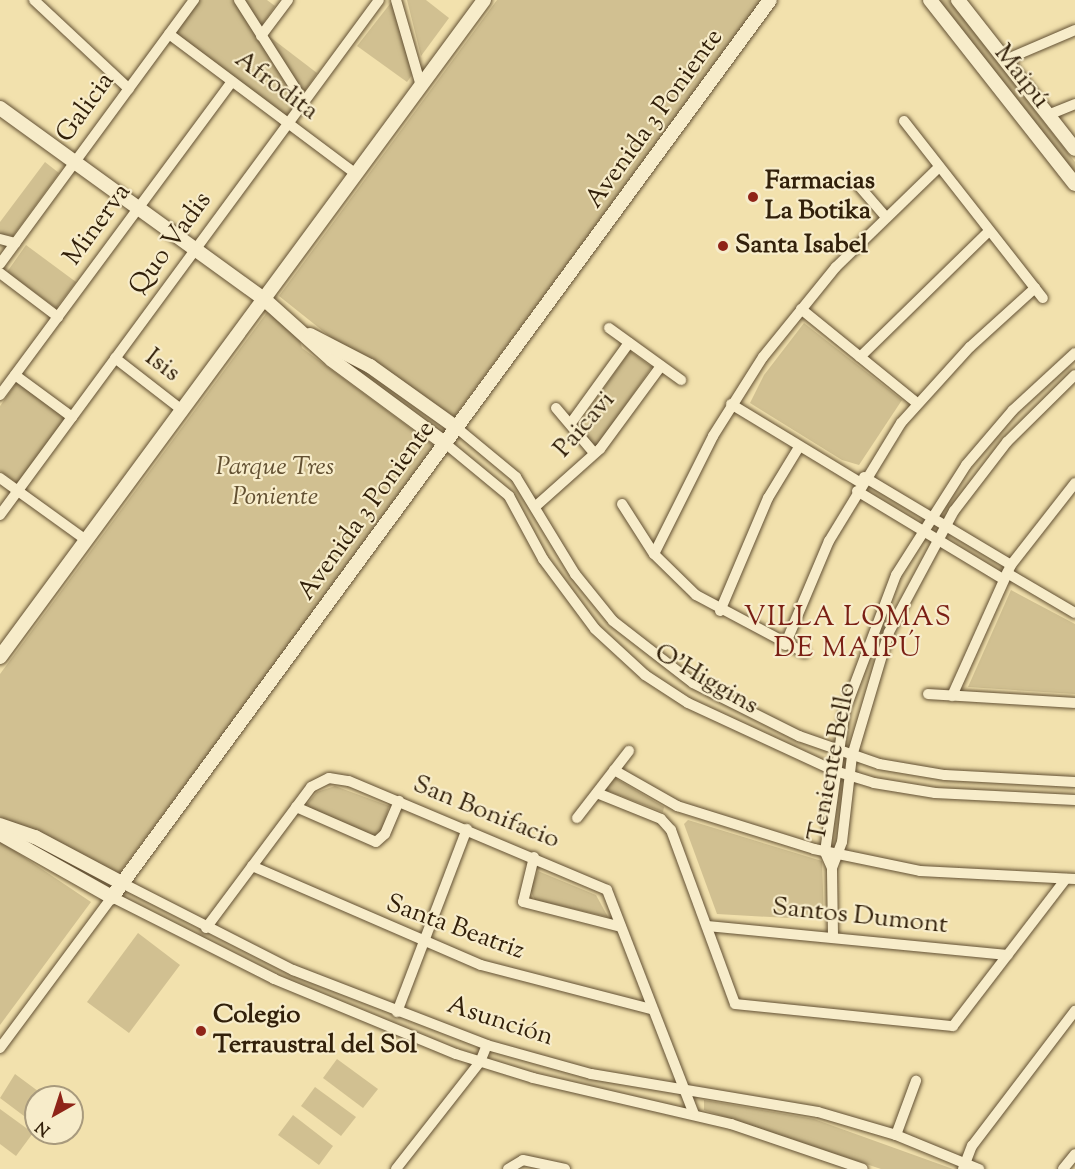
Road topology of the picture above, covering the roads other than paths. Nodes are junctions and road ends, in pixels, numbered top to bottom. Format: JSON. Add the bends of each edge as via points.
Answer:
{"nodes":[{"id":1,"x":34,"y":0,"type":"edge"},
{"id":2,"x":194,"y":0,"type":"edge"},
{"id":3,"x":239,"y":0,"type":"edge"},
{"id":4,"x":288,"y":0,"type":"edge"},
{"id":5,"x":379,"y":0,"type":"edge"},
{"id":6,"x":396,"y":0,"type":"edge"},
{"id":7,"x":484,"y":0,"type":"edge"},
{"id":8,"x":770,"y":0,"type":"edge"},
{"id":9,"x":930,"y":0,"type":"edge"},
{"id":10,"x":960,"y":0,"type":"edge"},
{"id":11,"x":1075,"y":30,"type":"edge"},
{"id":12,"x":169,"y":34,"type":"junction"},
{"id":13,"x":261,"y":36,"type":"junction"},
{"id":14,"x":1005,"y":60,"type":"junction"},
{"id":15,"x":232,"y":81,"type":"junction"},
{"id":16,"x":420,"y":86,"type":"junction"},
{"id":17,"x":129,"y":89,"type":"junction"},
{"id":18,"x":304,"y":102,"type":"junction"},
{"id":19,"x":1075,"y":104,"type":"edge"},
{"id":20,"x":0,"y":108,"type":"edge"},
{"id":21,"x":1048,"y":115,"type":"junction"},
{"id":22,"x":904,"y":121,"type":"dead end"},
{"id":23,"x":288,"y":123,"type":"junction"},
{"id":24,"x":1075,"y":149,"type":"edge"},
{"id":25,"x":75,"y":162,"type":"junction"},
{"id":26,"x":938,"y":168,"type":"junction"},
{"id":27,"x":356,"y":174,"type":"junction"},
{"id":28,"x":1075,"y":184,"type":"edge"},
{"id":29,"x":859,"y":186,"type":"dead end"},
{"id":30,"x":138,"y":208,"type":"junction"},
{"id":31,"x":885,"y":216,"type":"junction"},
{"id":32,"x":989,"y":231,"type":"junction"},
{"id":33,"x":0,"y":239,"type":"edge"},
{"id":34,"x":15,"y":243,"type":"junction"},
{"id":35,"x":195,"y":250,"type":"junction"},
{"id":36,"x":0,"y":264,"type":"edge"},
{"id":37,"x":0,"y":273,"type":"edge"},
{"id":38,"x":1035,"y":288,"type":"junction"},
{"id":39,"x":1043,"y":298,"type":"dead end"},
{"id":40,"x":264,"y":299,"type":"junction"},
{"id":41,"x":801,"y":309,"type":"junction"},
{"id":42,"x":58,"y":317,"type":"junction"},
{"id":43,"x":609,"y":328,"type":"dead end"},
{"id":44,"x":303,"y":333,"type":"junction"},
{"id":45,"x":628,"y":343,"type":"junction"},
{"id":46,"x":1075,"y":353,"type":"edge"},
{"id":47,"x":860,"y":357,"type":"junction"},
{"id":48,"x":115,"y":358,"type":"junction"},
{"id":49,"x":661,"y":366,"type":"junction"},
{"id":50,"x":15,"y":375,"type":"junction"},
{"id":51,"x":1075,"y":375,"type":"edge"},
{"id":52,"x":681,"y":380,"type":"dead end"},
{"id":53,"x":0,"y":395,"type":"edge"},
{"id":54,"x":917,"y":403,"type":"junction"},
{"id":55,"x":731,"y":404,"type":"junction"},
{"id":56,"x":556,"y":408,"type":"dead end"},
{"id":57,"x":182,"y":410,"type":"junction"},
{"id":58,"x":72,"y":417,"type":"junction"},
{"id":59,"x":571,"y":423,"type":"junction"},
{"id":60,"x":458,"y":428,"type":"junction"},
{"id":61,"x":446,"y":444,"type":"junction"},
{"id":62,"x":799,"y":447,"type":"junction"},
{"id":63,"x":594,"y":453,"type":"junction"},
{"id":64,"x":0,"y":478,"type":"edge"},
{"id":65,"x":1075,"y":483,"type":"edge"},
{"id":66,"x":861,"y":484,"type":"junction"},
{"id":67,"x":18,"y":491,"type":"junction"},
{"id":68,"x":622,"y":504,"type":"dead end"},
{"id":69,"x":536,"y":506,"type":"junction"},
{"id":70,"x":0,"y":515,"type":"edge"},
{"id":71,"x":929,"y":516,"type":"junction"},
{"id":72,"x":944,"y":526,"type":"junction"},
{"id":73,"x":921,"y":530,"type":"junction"},
{"id":74,"x":936,"y":538,"type":"junction"},
{"id":75,"x":86,"y":540,"type":"junction"},
{"id":76,"x":654,"y":554,"type":"junction"},
{"id":77,"x":1007,"y":572,"type":"junction"},
{"id":78,"x":1074,"y":610,"type":"edge"},
{"id":79,"x":720,"y":611,"type":"junction"},
{"id":80,"x":785,"y":645,"type":"junction"},
{"id":81,"x":806,"y":653,"type":"dead end"},
{"id":82,"x":0,"y":657,"type":"edge"},
{"id":83,"x":928,"y":694,"type":"dead end"},
{"id":84,"x":952,"y":696,"type":"junction"},
{"id":85,"x":1075,"y":704,"type":"edge"},
{"id":86,"x":630,"y":751,"type":"dead end"},
{"id":87,"x":837,"y":751,"type":"junction"},
{"id":88,"x":852,"y":756,"type":"junction"},
{"id":89,"x":614,"y":770,"type":"junction"},
{"id":90,"x":835,"y":771,"type":"junction"},
{"id":91,"x":849,"y":776,"type":"junction"},
{"id":92,"x":1075,"y":782,"type":"edge"},
{"id":93,"x":597,"y":793,"type":"junction"},
{"id":94,"x":399,"y":801,"type":"junction"},
{"id":95,"x":1075,"y":801,"type":"edge"},
{"id":96,"x":677,"y":806,"type":"junction"},
{"id":97,"x":296,"y":807,"type":"junction"},
{"id":98,"x":577,"y":818,"type":"dead end"},
{"id":99,"x":667,"y":823,"type":"junction"},
{"id":100,"x":0,"y":825,"type":"edge"},
{"id":101,"x":467,"y":830,"type":"junction"},
{"id":102,"x":0,"y":834,"type":"edge"},
{"id":103,"x":825,"y":852,"type":"junction"},
{"id":104,"x":839,"y":855,"type":"junction"},
{"id":105,"x":534,"y":857,"type":"junction"},
{"id":106,"x":252,"y":866,"type":"junction"},
{"id":107,"x":832,"y":867,"type":"junction"},
{"id":108,"x":1071,"y":879,"type":"edge"},
{"id":109,"x":122,"y":883,"type":"junction"},
{"id":110,"x":112,"y":897,"type":"junction"},
{"id":111,"x":707,"y":926,"type":"junction"},
{"id":112,"x":621,"y":927,"type":"junction"},
{"id":113,"x":206,"y":928,"type":"junction"},
{"id":114,"x":833,"y":935,"type":"junction"},
{"id":115,"x":424,"y":943,"type":"junction"},
{"id":116,"x":1008,"y":955,"type":"junction"},
{"id":117,"x":651,"y":1009,"type":"junction"},
{"id":118,"x":1075,"y":1011,"type":"edge"},
{"id":119,"x":397,"y":1012,"type":"junction"},
{"id":120,"x":487,"y":1045,"type":"junction"},
{"id":121,"x":0,"y":1048,"type":"edge"},
{"id":122,"x":480,"y":1062,"type":"junction"},
{"id":123,"x":916,"y":1081,"type":"dead end"},
{"id":124,"x":686,"y":1088,"type":"junction"},
{"id":125,"x":694,"y":1114,"type":"junction"},
{"id":126,"x":896,"y":1135,"type":"junction"},
{"id":127,"x":1075,"y":1154,"type":"edge"},
{"id":128,"x":964,"y":1166,"type":"edge"},
{"id":129,"x":396,"y":1169,"type":"edge"},
{"id":130,"x":508,"y":1169,"type":"edge"},
{"id":131,"x":565,"y":1169,"type":"edge"},
{"id":132,"x":863,"y":1169,"type":"edge"},
{"id":133,"x":979,"y":1169,"type":"edge"},
{"id":134,"x":1063,"y":1169,"type":"edge"}],
"edges":[{"from":1,"to":17,"type":"street"},
{"from":2,"to":12,"type":"street","name":"Galicia"},
{"from":3,"to":13,"type":"street"},
{"from":4,"to":13,"type":"street"},
{"from":5,"to":18,"type":"street","name":"Quo Vadis"},
{"from":6,"to":16,"type":"street"},
{"from":7,"to":16,"type":"street"},
{"from":8,"to":60,"type":"street","name":"Avenida 3 Poniente"},
{"from":9,"to":28,"type":"street","name":"Maipú"},
{"from":10,"to":14,"type":"street","name":"Maipú"},
{"from":11,"to":14,"type":"street"},
{"from":12,"to":15,"type":"street","name":"Afrodita"},
{"from":12,"to":17,"type":"street","name":"Galicia"},
{"from":13,"to":18,"type":"street"},
{"from":14,"to":21,"type":"street","name":"Maipú"},
{"from":15,"to":23,"type":"street","name":"Afrodita"},
{"from":15,"to":30,"type":"street","name":"Minerva"},
{"from":16,"to":27,"type":"street"},
{"from":17,"to":25,"type":"street","name":"Galicia"},
{"from":18,"to":23,"type":"street","name":"Quo Vadis"},
{"from":19,"to":21,"type":"street"},
{"from":20,"to":25,"type":"street","name":"O'Higgins"},
{"from":21,"to":24,"type":"street","name":"Maipú"},
{"from":22,"to":26,"type":"street"},
{"from":23,"to":27,"type":"street","name":"Afrodita"},
{"from":23,"to":35,"type":"street","name":"Quo Vadis"},
{"from":25,"to":30,"type":"street","name":"O'Higgins"},
{"from":25,"to":34,"type":"street","name":"Galicia"},
{"from":26,"to":31,"type":"street"},
{"from":26,"to":32,"type":"street"},
{"from":27,"to":40,"type":"street"},
{"from":29,"to":31,"type":"street"},
{"from":30,"to":35,"type":"street","name":"O'Higgins"},
{"from":30,"to":42,"type":"street","name":"Minerva"},
{"from":31,"to":41,"type":"street"},
{"from":32,"to":38,"type":"street"},
{"from":32,"to":47,"type":"street"},
{"from":33,"to":34,"type":"street"},
{"from":34,"to":36,"type":"street","name":"Galicia"},
{"from":35,"to":40,"type":"street","name":"O'Higgins"},
{"from":35,"to":48,"type":"street","name":"Quo Vadis"},
{"from":37,"to":42,"type":"street"},
{"from":38,"to":39,"type":"street"},
{"from":38,"to":54,"type":"street"},
{"from":40,"to":44,"type":"street","name":"O'Higgins"},
{"from":40,"to":57,"type":"street"},
{"from":41,"to":47,"type":"street"},
{"from":41,"to":55,"type":"street"},
{"from":42,"to":50,"type":"street","name":"Minerva"},
{"from":43,"to":45,"type":"street"},
{"from":44,"to":60,"type":"street","name":"O'Higgins","via":[[370,366]]},
{"from":44,"to":61,"type":"street","name":"O'Higgins"},
{"from":45,"to":49,"type":"street"},
{"from":45,"to":59,"type":"street"},
{"from":46,"to":71,"type":"street","name":"Teniente Bello","via":[[993,433]]},
{"from":47,"to":54,"type":"street"},
{"from":48,"to":57,"type":"street","name":"Isis"},
{"from":48,"to":58,"type":"street","name":"Quo Vadis"},
{"from":49,"to":52,"type":"street"},
{"from":49,"to":63,"type":"street","name":"Paicavi"},
{"from":50,"to":53,"type":"street","name":"Minerva"},
{"from":50,"to":58,"type":"street"},
{"from":51,"to":72,"type":"street","name":"Teniente Bello","via":[[1007,442]]},
{"from":54,"to":66,"type":"street"},
{"from":55,"to":62,"type":"street"},
{"from":55,"to":76,"type":"street"},
{"from":56,"to":59,"type":"street"},
{"from":57,"to":75,"type":"street"},
{"from":58,"to":67,"type":"street","name":"Quo Vadis"},
{"from":59,"to":63,"type":"street"},
{"from":60,"to":61,"type":"street","name":"Avenida 3 Poniente"},
{"from":60,"to":69,"type":"street","name":"O'Higgins","via":[[507,467]]},
{"from":61,"to":90,"type":"street","name":"O'Higgins","via":[[509,496],[561,587],[618,653],[703,711]]},
{"from":61,"to":109,"type":"street","name":"Avenida 3 Poniente"},
{"from":62,"to":66,"type":"street"},
{"from":62,"to":79,"type":"street","via":[[768,498]]},
{"from":63,"to":69,"type":"street","name":"Paicavi"},
{"from":64,"to":67,"type":"street"},
{"from":65,"to":77,"type":"street"},
{"from":66,"to":71,"type":"street"},
{"from":66,"to":73,"type":"street"},
{"from":66,"to":80,"type":"street"},
{"from":67,"to":70,"type":"street","name":"Quo Vadis"},
{"from":67,"to":75,"type":"street"},
{"from":68,"to":76,"type":"street"},
{"from":69,"to":87,"type":"street","name":"O'Higgins","via":[[586,590],[655,658],[717,696]]},
{"from":71,"to":72,"type":"street"},
{"from":71,"to":73,"type":"street","name":"Teniente Bello"},
{"from":72,"to":74,"type":"street","name":"Teniente Bello"},
{"from":72,"to":77,"type":"street"},
{"from":73,"to":74,"type":"street"},
{"from":73,"to":87,"type":"street","name":"Teniente Bello","via":[[872,630]]},
{"from":74,"to":77,"type":"street"},
{"from":74,"to":88,"type":"street","name":"Teniente Bello","via":[[889,632]]},
{"from":75,"to":82,"type":"street"},
{"from":76,"to":79,"type":"street"},
{"from":77,"to":78,"type":"street"},
{"from":77,"to":84,"type":"street"},
{"from":79,"to":80,"type":"street"},
{"from":80,"to":81,"type":"street"},
{"from":83,"to":84,"type":"street"},
{"from":84,"to":85,"type":"street"},
{"from":86,"to":89,"type":"street"},
{"from":87,"to":88,"type":"street","name":"O'Higgins"},
{"from":87,"to":90,"type":"street","name":"Teniente Bello"},
{"from":88,"to":91,"type":"street","name":"Teniente Bello"},
{"from":88,"to":92,"type":"street","name":"O'Higgins","via":[[916,772]]},
{"from":89,"to":93,"type":"street"},
{"from":89,"to":96,"type":"street"},
{"from":90,"to":91,"type":"street","name":"O'Higgins"},
{"from":90,"to":103,"type":"street","name":"Teniente Bello"},
{"from":91,"to":95,"type":"street","name":"O'Higgins","via":[[919,792]]},
{"from":91,"to":104,"type":"street","name":"Teniente Bello"},
{"from":93,"to":98,"type":"street"},
{"from":93,"to":99,"type":"street"},
{"from":94,"to":97,"type":"street","name":"San Bonifacio","via":[[335,778],[316,783]]},
{"from":94,"to":97,"type":"street","via":[[376,842]]},
{"from":94,"to":101,"type":"street","name":"San Bonifacio"},
{"from":96,"to":99,"type":"street"},
{"from":96,"to":103,"type":"street"},
{"from":97,"to":106,"type":"street","name":"San Bonifacio"},
{"from":99,"to":111,"type":"street"},
{"from":100,"to":109,"type":"street","name":"Asunción","via":[[41,839]]},
{"from":101,"to":105,"type":"street","name":"San Bonifacio"},
{"from":101,"to":115,"type":"street"},
{"from":102,"to":110,"type":"street","name":"Asunción"},
{"from":103,"to":104,"type":"street"},
{"from":103,"to":107,"type":"street"},
{"from":104,"to":107,"type":"street","name":"Teniente Bello"},
{"from":104,"to":108,"type":"street","via":[[920,871]]},
{"from":105,"to":112,"type":"street","name":"San Bonifacio","via":[[602,886],[613,900]]},
{"from":105,"to":112,"type":"street","via":[[521,894],[523,902]]},
{"from":106,"to":113,"type":"street","name":"San Bonifacio"},
{"from":106,"to":115,"type":"street","name":"Santa Beatriz"},
{"from":107,"to":114,"type":"street","name":"Teniente Bello"},
{"from":108,"to":116,"type":"street"},
{"from":109,"to":110,"type":"street","name":"Avenida 3 Poniente"},
{"from":109,"to":113,"type":"street","name":"Asunción"},
{"from":110,"to":121,"type":"street","name":"Avenida 3 Poniente"},
{"from":110,"to":122,"type":"street","name":"Asunción","via":[[303,992]]},
{"from":111,"to":114,"type":"street","name":"Santos Dumont"},
{"from":111,"to":116,"type":"street","via":[[735,1004],[844,1017],[953,1026]]},
{"from":112,"to":117,"type":"street","name":"San Bonifacio"},
{"from":113,"to":119,"type":"street","name":"Asunción"},
{"from":114,"to":116,"type":"street","name":"Santos Dumont"},
{"from":115,"to":117,"type":"street","name":"Santa Beatriz","via":[[547,985]]},
{"from":115,"to":119,"type":"street"},
{"from":117,"to":124,"type":"street","name":"San Bonifacio"},
{"from":118,"to":128,"type":"street"},
{"from":119,"to":120,"type":"street","name":"Asunción"},
{"from":120,"to":122,"type":"street"},
{"from":120,"to":124,"type":"street","name":"Asunción","via":[[569,1069]]},
{"from":122,"to":125,"type":"street","name":"Asunción"},
{"from":122,"to":129,"type":"street"},
{"from":123,"to":126,"type":"street"},
{"from":124,"to":125,"type":"street","name":"San Bonifacio"},
{"from":124,"to":126,"type":"street","name":"Asunción","via":[[792,1106]]},
{"from":125,"to":132,"type":"street","name":"Asunción"},
{"from":126,"to":128,"type":"street","name":"Asunción"},
{"from":127,"to":134,"type":"street"},
{"from":128,"to":133,"type":"street","name":"Asunción"},
{"from":130,"to":131,"type":"street","via":[[523,1160]]}]}
